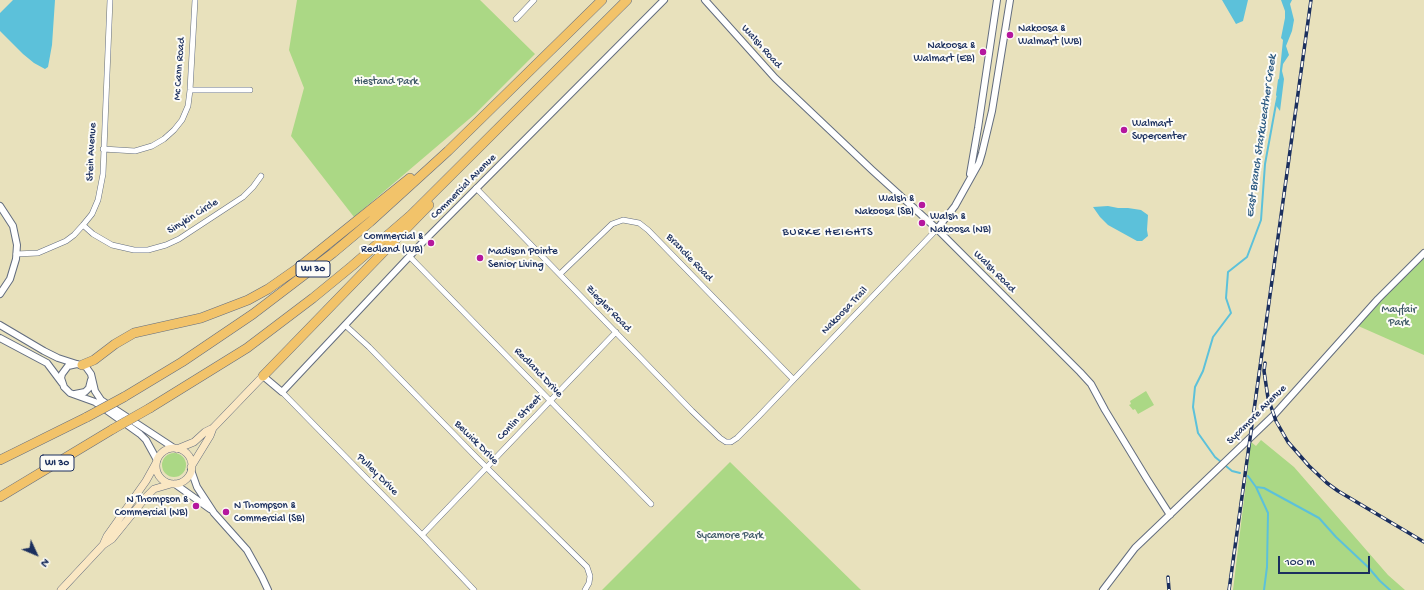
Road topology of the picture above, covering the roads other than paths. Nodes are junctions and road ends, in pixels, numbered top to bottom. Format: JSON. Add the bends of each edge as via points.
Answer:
{"nodes":[{"id":1,"x":110,"y":0,"type":"edge"},
{"id":2,"x":195,"y":0,"type":"edge"},
{"id":3,"x":534,"y":0,"type":"edge"},
{"id":4,"x":602,"y":0,"type":"edge"},
{"id":5,"x":627,"y":0,"type":"edge"},
{"id":6,"x":664,"y":0,"type":"edge"},
{"id":7,"x":705,"y":0,"type":"edge"},
{"id":8,"x":997,"y":0,"type":"edge"},
{"id":9,"x":1010,"y":0,"type":"edge"},
{"id":10,"x":516,"y":19,"type":"dead end"},
{"id":11,"x":190,"y":90,"type":"junction"},
{"id":12,"x":250,"y":90,"type":"dead end"},
{"id":13,"x":483,"y":117,"type":"junction"},
{"id":14,"x":483,"y":145,"type":"junction"},
{"id":15,"x":103,"y":149,"type":"junction"},
{"id":16,"x":261,"y":176,"type":"dead end"},
{"id":17,"x":967,"y":183,"type":"junction"},
{"id":18,"x":476,"y":188,"type":"junction"},
{"id":19,"x":0,"y":206,"type":"edge"},
{"id":20,"x":84,"y":225,"type":"junction"},
{"id":21,"x":937,"y":229,"type":"junction"},
{"id":22,"x":1424,"y":253,"type":"edge"},
{"id":23,"x":16,"y":254,"type":"junction"},
{"id":24,"x":410,"y":256,"type":"junction"},
{"id":25,"x":560,"y":274,"type":"junction"},
{"id":26,"x":0,"y":294,"type":"edge"},
{"id":27,"x":0,"y":325,"type":"edge"},
{"id":28,"x":345,"y":325,"type":"junction"},
{"id":29,"x":616,"y":332,"type":"junction"},
{"id":30,"x":0,"y":338,"type":"edge"},
{"id":31,"x":79,"y":364,"type":"junction"},
{"id":32,"x":263,"y":376,"type":"junction"},
{"id":33,"x":92,"y":378,"type":"junction"},
{"id":34,"x":793,"y":379,"type":"junction"},
{"id":35,"x":62,"y":383,"type":"junction"},
{"id":36,"x":282,"y":392,"type":"junction"},
{"id":37,"x":75,"y":394,"type":"junction"},
{"id":38,"x":550,"y":401,"type":"junction"},
{"id":39,"x":213,"y":428,"type":"junction"},
{"id":40,"x":726,"y":442,"type":"joint"},
{"id":41,"x":176,"y":448,"type":"junction"},
{"id":42,"x":0,"y":460,"type":"edge"},
{"id":43,"x":156,"y":462,"type":"junction"},
{"id":44,"x":487,"y":468,"type":"junction"},
{"id":45,"x":191,"y":469,"type":"junction"},
{"id":46,"x":173,"y":484,"type":"junction"},
{"id":47,"x":0,"y":498,"type":"edge"},
{"id":48,"x":651,"y":504,"type":"dead end"},
{"id":49,"x":214,"y":513,"type":"junction"},
{"id":50,"x":1170,"y":515,"type":"junction"},
{"id":51,"x":422,"y":535,"type":"junction"},
{"id":52,"x":103,"y":545,"type":"junction"},
{"id":53,"x":61,"y":590,"type":"edge"},
{"id":54,"x":268,"y":590,"type":"edge"},
{"id":55,"x":474,"y":590,"type":"edge"},
{"id":56,"x":585,"y":590,"type":"edge"},
{"id":57,"x":1103,"y":590,"type":"edge"}],
"edges":[{"from":1,"to":15,"type":"street","name":"Stein Avenue"},
{"from":2,"to":11,"type":"street","name":"Mc Cann Road"},
{"from":3,"to":10,"type":"street"},
{"from":4,"to":13,"type":"highway","number":"WI 30"},
{"from":5,"to":14,"type":"highway","number":"WI 30"},
{"from":6,"to":18,"type":"street","name":"Commercial Avenue"},
{"from":7,"to":21,"type":"street","name":"Walsh Road","via":[[775,78]]},
{"from":8,"to":17,"type":"street","name":"Nakoosa Trail","via":[[973,162]]},
{"from":9,"to":17,"type":"street","name":"Nakoosa Trail","via":[[988,134],[979,162]]},
{"from":11,"to":12,"type":"street"},
{"from":11,"to":15,"type":"street","name":"Mc Cann Road","via":[[188,106],[182,120],[164,139],[135,151]]},
{"from":13,"to":31,"type":"highway","via":[[376,206],[268,289],[248,300],[202,318],[134,333],[94,360]]},
{"from":13,"to":42,"type":"highway","number":"WI 30","bridge":true,"via":[[370,222],[247,319],[124,397]]},
{"from":14,"to":32,"type":"highway","via":[[422,213]]},
{"from":14,"to":47,"type":"highway","number":"WI 30","bridge":true,"via":[[411,215],[313,298],[247,348]]},
{"from":15,"to":20,"type":"street","name":"Stein Avenue","via":[[103,174],[98,200]]},
{"from":16,"to":20,"type":"street","name":"Sinykin Circle","via":[[243,197],[166,246],[134,250],[112,245],[93,234]]},
{"from":17,"to":21,"type":"street","name":"Nakoosa Trail","via":[[955,206]]},
{"from":18,"to":24,"type":"street","name":"Commercial Avenue"},
{"from":18,"to":25,"type":"street","name":"Ziegler Road"},
{"from":19,"to":23,"type":"street","via":[[13,226]]},
{"from":20,"to":23,"type":"street","name":"Stein Avenue","via":[[63,244],[38,253]]},
{"from":21,"to":34,"type":"street","name":"Nakoosa Trail"},
{"from":21,"to":50,"type":"street","name":"Walsh Road","via":[[1091,384],[1120,436]]},
{"from":22,"to":50,"type":"street","name":"Sycamore Avenue","via":[[1378,299],[1274,415]]},
{"from":23,"to":26,"type":"street","via":[[10,279]]},
{"from":24,"to":28,"type":"street","name":"Commercial Avenue"},
{"from":24,"to":38,"type":"street","name":"Redland Drive"},
{"from":25,"to":29,"type":"street","name":"Ziegler Road"},
{"from":25,"to":34,"type":"street","name":"Brandie Road","via":[[612,224],[623,220],[639,223]]},
{"from":27,"to":31,"type":"street","via":[[58,358]]},
{"from":28,"to":36,"type":"street","name":"Commercial Avenue"},
{"from":28,"to":44,"type":"street","name":"Bewick Drive"},
{"from":29,"to":38,"type":"street","name":"Conlin Street"},
{"from":29,"to":40,"type":"street","name":"Ziegler Road"},
{"from":30,"to":35,"type":"street","via":[[47,363]]},
{"from":31,"to":33,"type":"street","via":[[89,370]]},
{"from":31,"to":35,"type":"street","via":[[68,366],[62,374]]},
{"from":32,"to":36,"type":"street","name":"Pulley Drive"},
{"from":32,"to":39,"type":"main road"},
{"from":33,"to":37,"type":"street","via":[[85,392]]},
{"from":33,"to":41,"type":"street","via":[[95,391],[101,400]]},
{"from":34,"to":40,"type":"street","name":"Nakoosa Trail","via":[[737,438]]},
{"from":35,"to":37,"type":"street","via":[[67,391]]},
{"from":36,"to":51,"type":"street","name":"Pulley Drive"},
{"from":37,"to":43,"type":"street","via":[[95,402],[140,434],[146,440]]},
{"from":38,"to":44,"type":"street","name":"Conlin Street"},
{"from":38,"to":48,"type":"street","name":"Redland Drive"},
{"from":39,"to":41,"type":"main road","via":[[194,442]]},
{"from":39,"to":45,"type":"main road"},
{"from":41,"to":43,"type":"main road","via":[[163,452]]},
{"from":41,"to":45,"type":"main road","via":[[188,455]]},
{"from":43,"to":46,"type":"main road","via":[[160,478]]},
{"from":43,"to":52,"type":"main road"},
{"from":44,"to":51,"type":"street","name":"Conlin Street"},
{"from":44,"to":56,"type":"street","name":"Bewick Drive","via":[[587,567],[590,576]]},
{"from":45,"to":46,"type":"main road","via":[[184,481]]},
{"from":45,"to":49,"type":"street","via":[[197,487]]},
{"from":46,"to":49,"type":"street"},
{"from":46,"to":52,"type":"main road","via":[[159,487],[150,493],[112,539]]},
{"from":49,"to":54,"type":"street","via":[[247,550]]},
{"from":50,"to":57,"type":"street","name":"Sycamore Avenue","via":[[1135,548]]},
{"from":51,"to":55,"type":"street","name":"Pulley Drive"},
{"from":52,"to":53,"type":"main road"}]}
